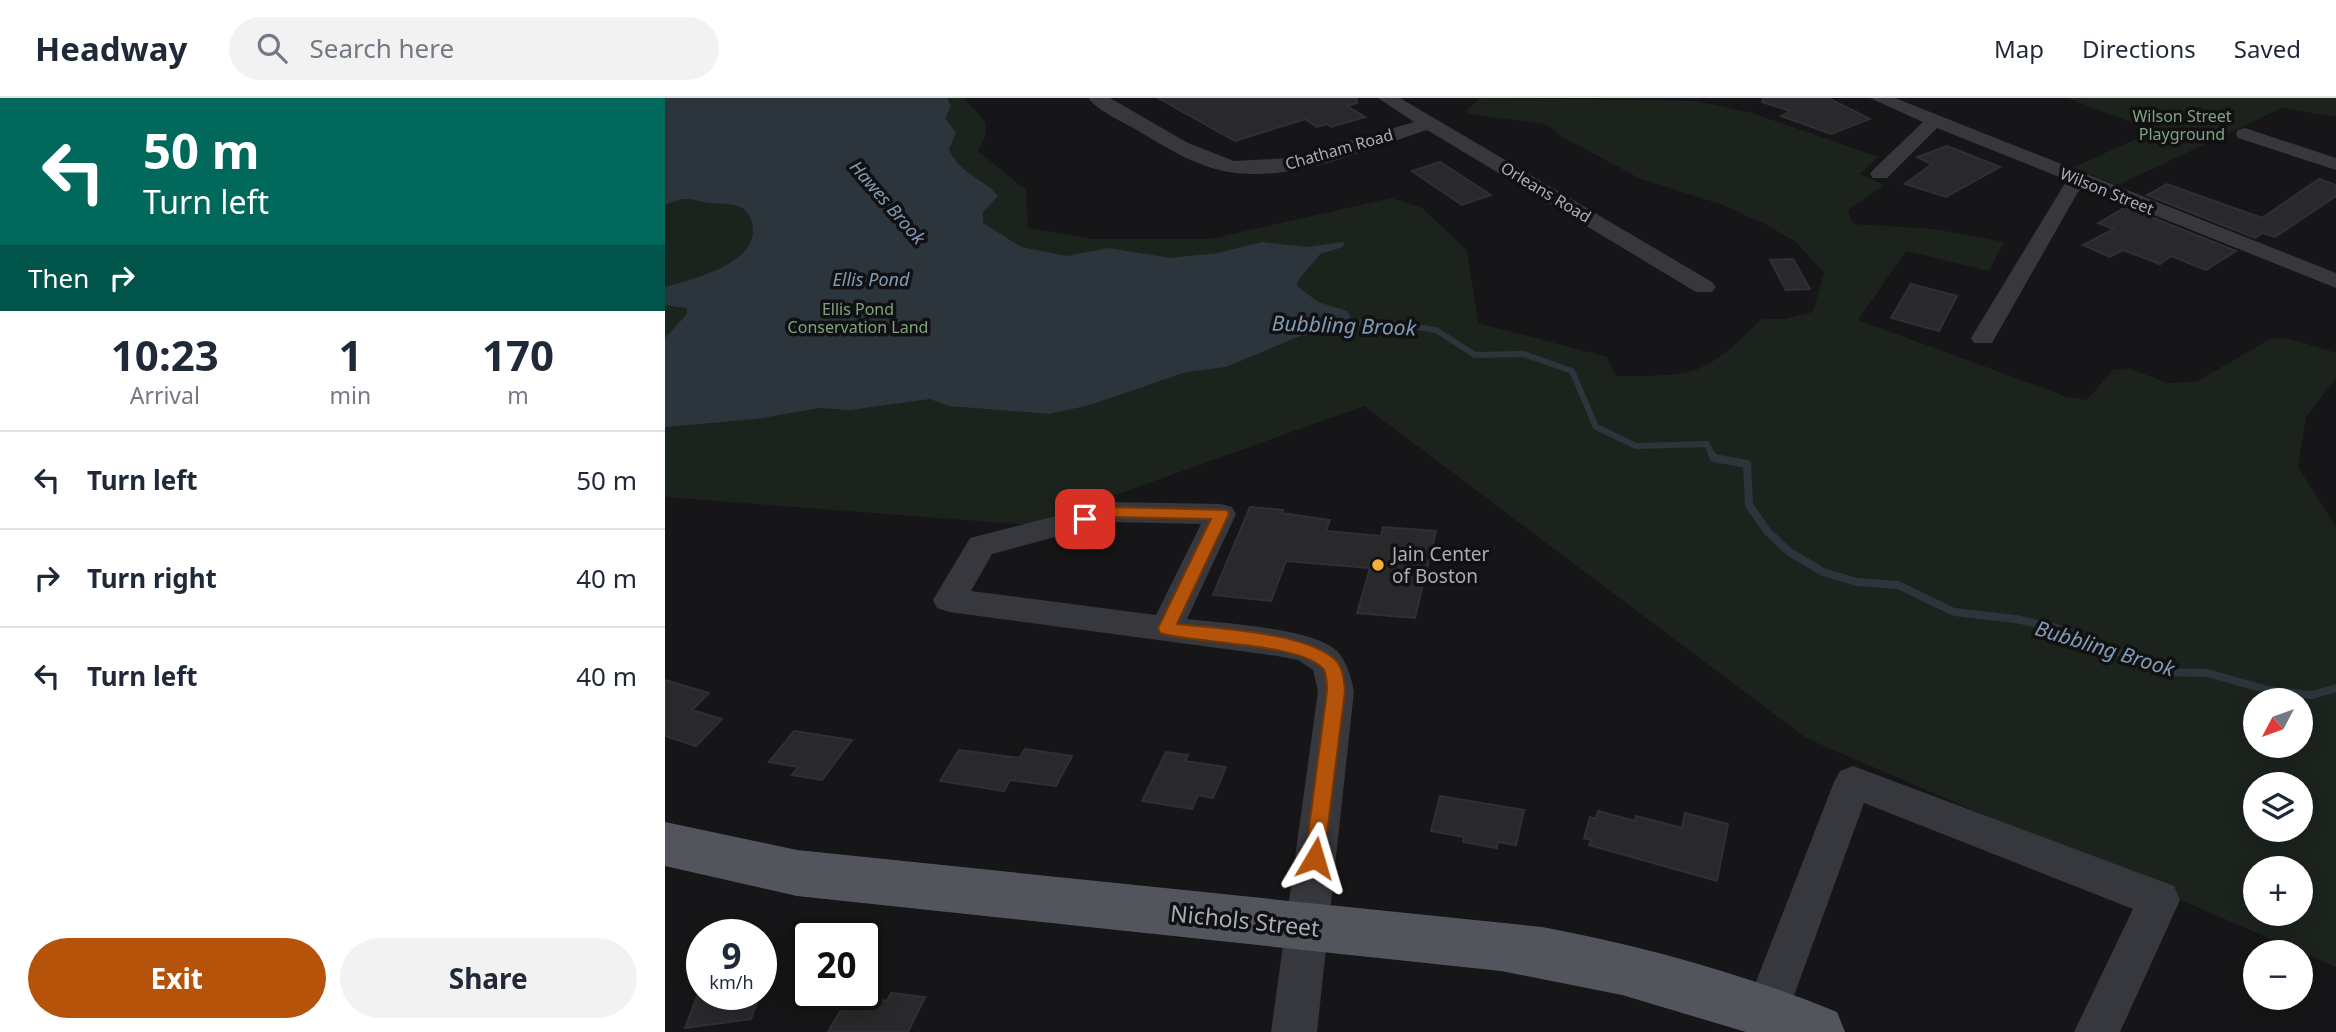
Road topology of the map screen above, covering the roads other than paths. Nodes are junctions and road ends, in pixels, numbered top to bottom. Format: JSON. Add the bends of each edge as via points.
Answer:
{"nodes":[{"id":1,"x":1097,"y":98,"type":"edge"},
{"id":2,"x":1387,"y":98,"type":"edge"},
{"id":3,"x":1879,"y":98,"type":"edge"},
{"id":4,"x":1933,"y":122,"type":"junction"},
{"id":5,"x":1430,"y":123,"type":"junction"},
{"id":6,"x":2245,"y":134,"type":"dead end"},
{"id":7,"x":2336,"y":164,"type":"edge"},
{"id":8,"x":1881,"y":174,"type":"dead end"},
{"id":9,"x":2081,"y":180,"type":"junction"},
{"id":10,"x":2336,"y":281,"type":"edge"},
{"id":11,"x":1704,"y":286,"type":"dead end"},
{"id":12,"x":1983,"y":338,"type":"dead end"},
{"id":13,"x":1166,"y":628,"type":"junction"},
{"id":14,"x":665,"y":844,"type":"edge"},
{"id":15,"x":1307,"y":927,"type":"junction"},
{"id":16,"x":1767,"y":1010,"type":"junction"},
{"id":17,"x":1294,"y":1032,"type":"edge"},
{"id":18,"x":1817,"y":1032,"type":"edge"},
{"id":19,"x":2098,"y":1032,"type":"edge"}],
"edges":[{"from":1,"to":5,"type":"street","name":"Chatham Road","via":[[1212,162],[1242,167],[1279,167]]},
{"from":2,"to":5,"type":"street","name":"Orleans Road"},
{"from":3,"to":4,"type":"street","name":"Wilson Street"},
{"from":4,"to":8,"type":"street"},
{"from":4,"to":9,"type":"street","name":"Wilson Street"},
{"from":5,"to":11,"type":"street","name":"Orleans Road"},
{"from":6,"to":7,"type":"street"},
{"from":9,"to":10,"type":"street","name":"Wilson Street"},
{"from":9,"to":12,"type":"street","via":[[2070,188]]},
{"from":13,"to":13,"type":"street","via":[[1058,614],[949,600],[981,546],[1111,512],[1221,514]]},
{"from":13,"to":15,"type":"street","via":[[1300,647],[1328,662],[1335,673]]},
{"from":14,"to":15,"type":"main road","name":"Nichols Street","via":[[796,873]]},
{"from":15,"to":16,"type":"main road","name":"Nichols Street","via":[[1566,956],[1697,986]]},
{"from":15,"to":17,"type":"street"},
{"from":16,"to":18,"type":"main road","name":"Nichols Street"},
{"from":16,"to":19,"type":"street","via":[[1853,782],[2159,900]]}]}
